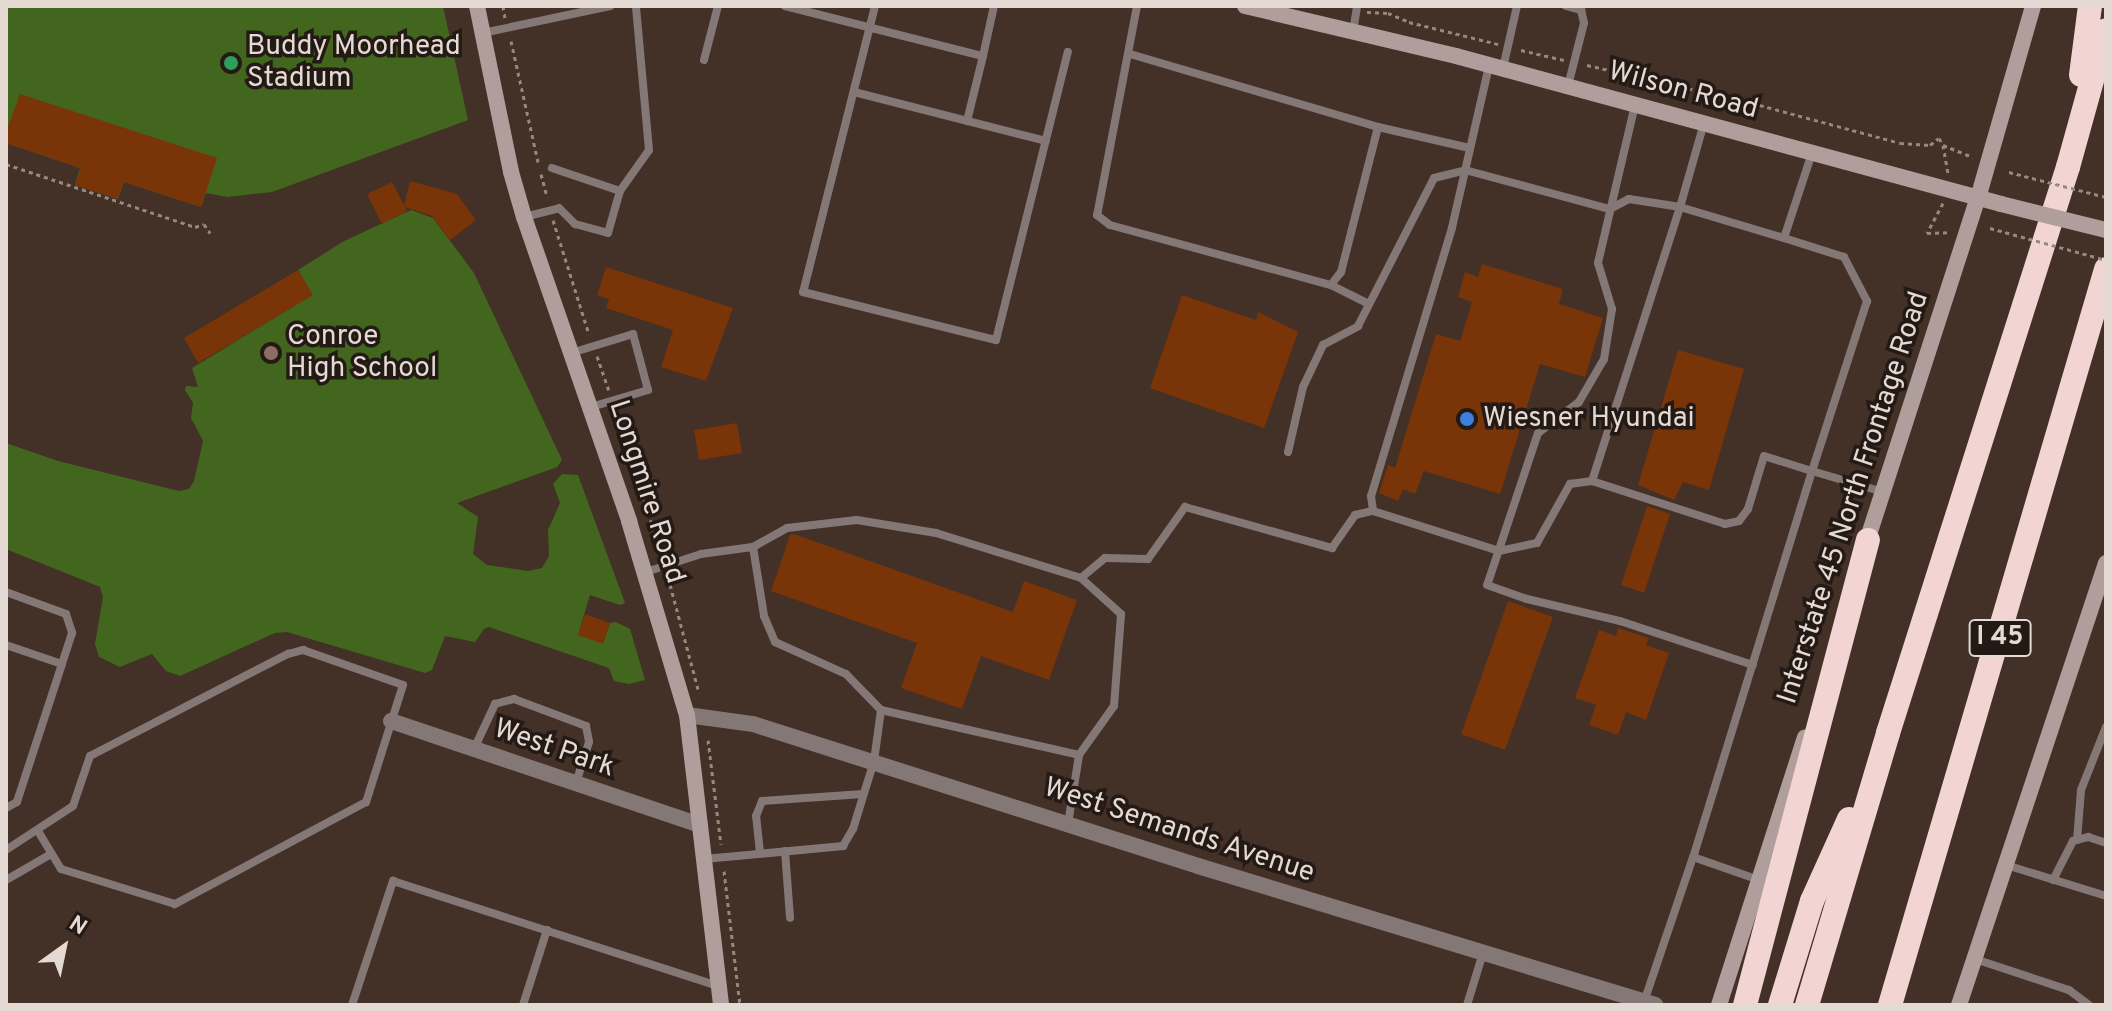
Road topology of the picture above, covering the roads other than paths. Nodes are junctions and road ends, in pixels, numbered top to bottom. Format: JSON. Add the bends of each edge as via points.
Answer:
{"nodes":[{"id":1,"x":477,"y":6,"type":"edge"},
{"id":2,"x":610,"y":6,"type":"edge"},
{"id":3,"x":636,"y":6,"type":"edge"},
{"id":4,"x":718,"y":6,"type":"edge"},
{"id":5,"x":785,"y":6,"type":"edge"},
{"id":6,"x":875,"y":6,"type":"edge"},
{"id":7,"x":994,"y":6,"type":"edge"},
{"id":8,"x":1137,"y":6,"type":"edge"},
{"id":9,"x":1245,"y":6,"type":"edge"},
{"id":10,"x":1517,"y":6,"type":"edge"},
{"id":11,"x":1566,"y":6,"type":"edge"},
{"id":12,"x":2033,"y":6,"type":"edge"},
{"id":13,"x":2090,"y":6,"type":"edge"},
{"id":14,"x":1357,"y":8,"type":"edge"},
{"id":15,"x":870,"y":27,"type":"junction"},
{"id":16,"x":2106,"y":30,"type":"edge"},
{"id":17,"x":1353,"y":32,"type":"junction"},
{"id":18,"x":483,"y":33,"type":"junction"},
{"id":19,"x":1068,"y":52,"type":"dead end"},
{"id":20,"x":1130,"y":54,"type":"junction"},
{"id":21,"x":983,"y":56,"type":"junction"},
{"id":22,"x":704,"y":60,"type":"dead end"},
{"id":23,"x":1496,"y":67,"type":"junction"},
{"id":24,"x":1568,"y":86,"type":"junction"},
{"id":25,"x":854,"y":92,"type":"junction"},
{"id":26,"x":1635,"y":105,"type":"junction"},
{"id":27,"x":967,"y":121,"type":"junction"},
{"id":28,"x":1704,"y":123,"type":"junction"},
{"id":29,"x":1378,"y":127,"type":"junction"},
{"id":30,"x":1046,"y":141,"type":"junction"},
{"id":31,"x":1470,"y":148,"type":"junction"},
{"id":32,"x":1812,"y":153,"type":"junction"},
{"id":33,"x":2068,"y":167,"type":"junction"},
{"id":34,"x":552,"y":168,"type":"dead end"},
{"id":35,"x":1465,"y":170,"type":"junction"},
{"id":36,"x":620,"y":191,"type":"junction"},
{"id":37,"x":1978,"y":198,"type":"junction"},
{"id":38,"x":1680,"y":207,"type":"junction"},
{"id":39,"x":1610,"y":209,"type":"junction"},
{"id":40,"x":524,"y":217,"type":"junction"},
{"id":41,"x":2106,"y":230,"type":"edge"},
{"id":42,"x":1784,"y":238,"type":"junction"},
{"id":43,"x":2106,"y":269,"type":"edge"},
{"id":44,"x":1331,"y":285,"type":"junction"},
{"id":45,"x":1369,"y":304,"type":"junction"},
{"id":46,"x":571,"y":353,"type":"junction"},
{"id":47,"x":591,"y":407,"type":"junction"},
{"id":48,"x":1288,"y":452,"type":"dead end"},
{"id":49,"x":1812,"y":471,"type":"junction"},
{"id":50,"x":1592,"y":481,"type":"junction"},
{"id":51,"x":1883,"y":492,"type":"junction"},
{"id":52,"x":1373,"y":511,"type":"junction"},
{"id":53,"x":1868,"y":540,"type":"junction"},
{"id":54,"x":753,"y":547,"type":"junction"},
{"id":55,"x":1499,"y":551,"type":"junction"},
{"id":56,"x":2106,"y":563,"type":"edge"},
{"id":57,"x":646,"y":572,"type":"junction"},
{"id":58,"x":1081,"y":578,"type":"junction"},
{"id":59,"x":6,"y":592,"type":"edge"},
{"id":60,"x":6,"y":645,"type":"edge"},
{"id":61,"x":62,"y":664,"type":"junction"},
{"id":62,"x":1753,"y":665,"type":"junction"},
{"id":63,"x":881,"y":710,"type":"junction"},
{"id":64,"x":687,"y":715,"type":"junction"},
{"id":65,"x":391,"y":721,"type":"junction"},
{"id":66,"x":2106,"y":727,"type":"edge"},
{"id":67,"x":1888,"y":733,"type":"junction"},
{"id":68,"x":474,"y":749,"type":"junction"},
{"id":69,"x":1079,"y":755,"type":"junction"},
{"id":70,"x":874,"y":761,"type":"junction"},
{"id":71,"x":576,"y":783,"type":"junction"},
{"id":72,"x":863,"y":794,"type":"junction"},
{"id":73,"x":6,"y":808,"type":"edge"},
{"id":74,"x":1068,"y":824,"type":"junction"},
{"id":75,"x":700,"y":825,"type":"junction"},
{"id":76,"x":38,"y":831,"type":"junction"},
{"id":77,"x":2077,"y":840,"type":"junction"},
{"id":78,"x":2106,"y":843,"type":"edge"},
{"id":79,"x":6,"y":850,"type":"edge"},
{"id":80,"x":785,"y":851,"type":"junction"},
{"id":81,"x":760,"y":853,"type":"junction"},
{"id":82,"x":51,"y":854,"type":"junction"},
{"id":83,"x":1693,"y":857,"type":"junction"},
{"id":84,"x":704,"y":859,"type":"junction"},
{"id":85,"x":2006,"y":865,"type":"junction"},
{"id":86,"x":6,"y":880,"type":"edge"},
{"id":87,"x":1759,"y":880,"type":"junction"},
{"id":88,"x":2053,"y":880,"type":"junction"},
{"id":89,"x":2106,"y":896,"type":"edge"},
{"id":90,"x":790,"y":918,"type":"dead end"},
{"id":91,"x":547,"y":930,"type":"junction"},
{"id":92,"x":1483,"y":953,"type":"junction"},
{"id":93,"x":1975,"y":959,"type":"junction"},
{"id":94,"x":719,"y":986,"type":"junction"},
{"id":95,"x":1650,"y":1004,"type":"edge"},
{"id":96,"x":352,"y":1005,"type":"edge"},
{"id":97,"x":523,"y":1005,"type":"edge"},
{"id":98,"x":721,"y":1005,"type":"edge"},
{"id":99,"x":1467,"y":1005,"type":"edge"},
{"id":100,"x":1719,"y":1005,"type":"edge"},
{"id":101,"x":1745,"y":1005,"type":"edge"},
{"id":102,"x":1780,"y":1005,"type":"edge"},
{"id":103,"x":1807,"y":1005,"type":"edge"},
{"id":104,"x":1890,"y":1005,"type":"edge"},
{"id":105,"x":1959,"y":1005,"type":"edge"},
{"id":106,"x":2089,"y":1005,"type":"edge"}],
"edges":[{"from":1,"to":18,"type":"main road","name":"Longmire Road"},
{"from":2,"to":18,"type":"lane"},
{"from":3,"to":36,"type":"lane","via":[[649,150]]},
{"from":4,"to":22,"type":"lane"},
{"from":5,"to":15,"type":"lane"},
{"from":6,"to":15,"type":"lane"},
{"from":7,"to":21,"type":"lane"},
{"from":8,"to":20,"type":"lane"},
{"from":9,"to":17,"type":"main road","name":"Wilson Road"},
{"from":10,"to":23,"type":"lane"},
{"from":11,"to":24,"type":"lane","via":[[1581,10],[1584,23]]},
{"from":12,"to":37,"type":"main road","name":"Interstate 45 North Frontage Road"},
{"from":13,"to":33,"type":"highway"},
{"from":14,"to":17,"type":"lane"},
{"from":15,"to":21,"type":"lane"},
{"from":15,"to":25,"type":"lane"},
{"from":16,"to":33,"type":"highway","number":"I 45"},
{"from":17,"to":23,"type":"main road","name":"Wilson Road"},
{"from":18,"to":40,"type":"main road","name":"Longmire Road"},
{"from":19,"to":30,"type":"lane"},
{"from":20,"to":29,"type":"lane"},
{"from":20,"to":44,"type":"lane","via":[[1097,215],[1110,225]]},
{"from":21,"to":27,"type":"lane"},
{"from":23,"to":24,"type":"main road","name":"Wilson Road"},
{"from":23,"to":31,"type":"lane"},
{"from":24,"to":26,"type":"main road","name":"Wilson Road"},
{"from":25,"to":27,"type":"lane"},
{"from":25,"to":30,"type":"lane","via":[[803,292],[996,340]]},
{"from":26,"to":28,"type":"main road","name":"Wilson Road"},
{"from":26,"to":39,"type":"lane"},
{"from":27,"to":30,"type":"lane"},
{"from":28,"to":32,"type":"main road","name":"Wilson Road"},
{"from":28,"to":38,"type":"lane"},
{"from":29,"to":31,"type":"lane"},
{"from":29,"to":44,"type":"lane","via":[[1341,272]]},
{"from":31,"to":35,"type":"lane"},
{"from":32,"to":37,"type":"main road","name":"Wilson Road"},
{"from":32,"to":42,"type":"lane"},
{"from":33,"to":67,"type":"highway","number":"I 45"},
{"from":34,"to":36,"type":"lane"},
{"from":35,"to":39,"type":"lane"},
{"from":35,"to":45,"type":"lane","via":[[1434,178]]},
{"from":35,"to":52,"type":"lane","via":[[1371,496]]},
{"from":36,"to":40,"type":"lane","via":[[608,233],[575,224],[559,208]]},
{"from":37,"to":41,"type":"main road","name":"Wilson Road","bridge":true},
{"from":37,"to":51,"type":"main road","name":"Interstate 45 North Frontage Road"},
{"from":38,"to":39,"type":"lane","via":[[1629,199]]},
{"from":38,"to":42,"type":"lane"},
{"from":38,"to":50,"type":"lane"},
{"from":39,"to":55,"type":"lane","via":[[1598,263],[1612,309],[1604,359],[1579,402],[1538,433]]},
{"from":40,"to":46,"type":"main road","name":"Longmire Road"},
{"from":42,"to":49,"type":"lane","via":[[1844,257],[1867,301]]},
{"from":43,"to":104,"type":"highway","number":"I 45"},
{"from":44,"to":45,"type":"lane"},
{"from":45,"to":48,"type":"lane","via":[[1358,326],[1323,345],[1303,387]]},
{"from":46,"to":47,"type":"main road","name":"Longmire Road"},
{"from":46,"to":47,"type":"lane","via":[[633,334],[648,390]]},
{"from":47,"to":57,"type":"main road","name":"Longmire Road"},
{"from":49,"to":50,"type":"lane","via":[[1764,456],[1748,509],[1739,521],[1725,524]]},
{"from":49,"to":51,"type":"lane"},
{"from":49,"to":62,"type":"lane"},
{"from":50,"to":55,"type":"lane","via":[[1570,484],[1537,543]]},
{"from":51,"to":53,"type":"main road","name":"Interstate 45 North Frontage Road"},
{"from":52,"to":55,"type":"lane"},
{"from":52,"to":58,"type":"lane","via":[[1355,515],[1332,548],[1185,507],[1148,559],[1105,558]]},
{"from":53,"to":87,"type":"main road","name":"Interstate 45 North Frontage Road"},
{"from":53,"to":101,"type":"highway"},
{"from":54,"to":57,"type":"lane","via":[[701,554]]},
{"from":54,"to":58,"type":"lane","via":[[787,528],[857,520],[936,533]]},
{"from":54,"to":63,"type":"lane","via":[[764,616],[775,642],[846,674]]},
{"from":55,"to":62,"type":"lane","via":[[1487,585]]},
{"from":56,"to":85,"type":"main road"},
{"from":57,"to":64,"type":"main road","name":"Longmire Road"},
{"from":58,"to":69,"type":"lane","via":[[1121,614],[1114,706]]},
{"from":59,"to":61,"type":"lane","via":[[66,614],[72,633]]},
{"from":60,"to":61,"type":"lane"},
{"from":61,"to":73,"type":"lane","via":[[17,802]]},
{"from":62,"to":83,"type":"lane"},
{"from":63,"to":69,"type":"lane"},
{"from":63,"to":70,"type":"lane"},
{"from":64,"to":70,"type":"street","name":"West Semands Avenue","via":[[734,719]]},
{"from":64,"to":75,"type":"main road","name":"Longmire Road"},
{"from":65,"to":68,"type":"street","name":"West Park"},
{"from":65,"to":76,"type":"lane","via":[[403,685],[303,650],[288,654],[90,756],[73,806]]},
{"from":65,"to":82,"type":"lane","via":[[366,802],[175,904],[61,869]]},
{"from":66,"to":77,"type":"lane","via":[[2081,790]]},
{"from":67,"to":102,"type":"highway","via":[[1812,901]]},
{"from":67,"to":103,"type":"highway","number":"I 45"},
{"from":68,"to":71,"type":"street","name":"West Park"},
{"from":68,"to":71,"type":"lane","via":[[495,704],[514,699],[586,726],[589,742]]},
{"from":69,"to":74,"type":"lane"},
{"from":70,"to":72,"type":"lane"},
{"from":70,"to":74,"type":"street","name":"West Semands Avenue"},
{"from":71,"to":75,"type":"street","name":"West Park"},
{"from":72,"to":80,"type":"lane","via":[[843,846]]},
{"from":72,"to":81,"type":"lane","via":[[762,801],[756,816]]},
{"from":74,"to":92,"type":"street","name":"West Semands Avenue"},
{"from":75,"to":84,"type":"main road","name":"Longmire Road"},
{"from":76,"to":79,"type":"lane"},
{"from":76,"to":82,"type":"lane"},
{"from":77,"to":78,"type":"lane","via":[[2088,837]]},
{"from":77,"to":88,"type":"lane"},
{"from":80,"to":81,"type":"lane"},
{"from":80,"to":90,"type":"lane"},
{"from":81,"to":84,"type":"lane"},
{"from":82,"to":86,"type":"lane"},
{"from":83,"to":87,"type":"lane"},
{"from":83,"to":95,"type":"lane"},
{"from":84,"to":94,"type":"main road","name":"Longmire Road"},
{"from":85,"to":88,"type":"lane"},
{"from":85,"to":93,"type":"main road"},
{"from":87,"to":100,"type":"main road","name":"Interstate 45 North Frontage Road"},
{"from":88,"to":89,"type":"lane"},
{"from":91,"to":94,"type":"lane"},
{"from":91,"to":96,"type":"lane","via":[[393,881]]},
{"from":91,"to":97,"type":"lane"},
{"from":92,"to":95,"type":"street","name":"West Semands Avenue"},
{"from":92,"to":99,"type":"lane"},
{"from":93,"to":105,"type":"main road"},
{"from":93,"to":106,"type":"lane","via":[[2069,990]]},
{"from":94,"to":98,"type":"main road","name":"Longmire Road"}]}
